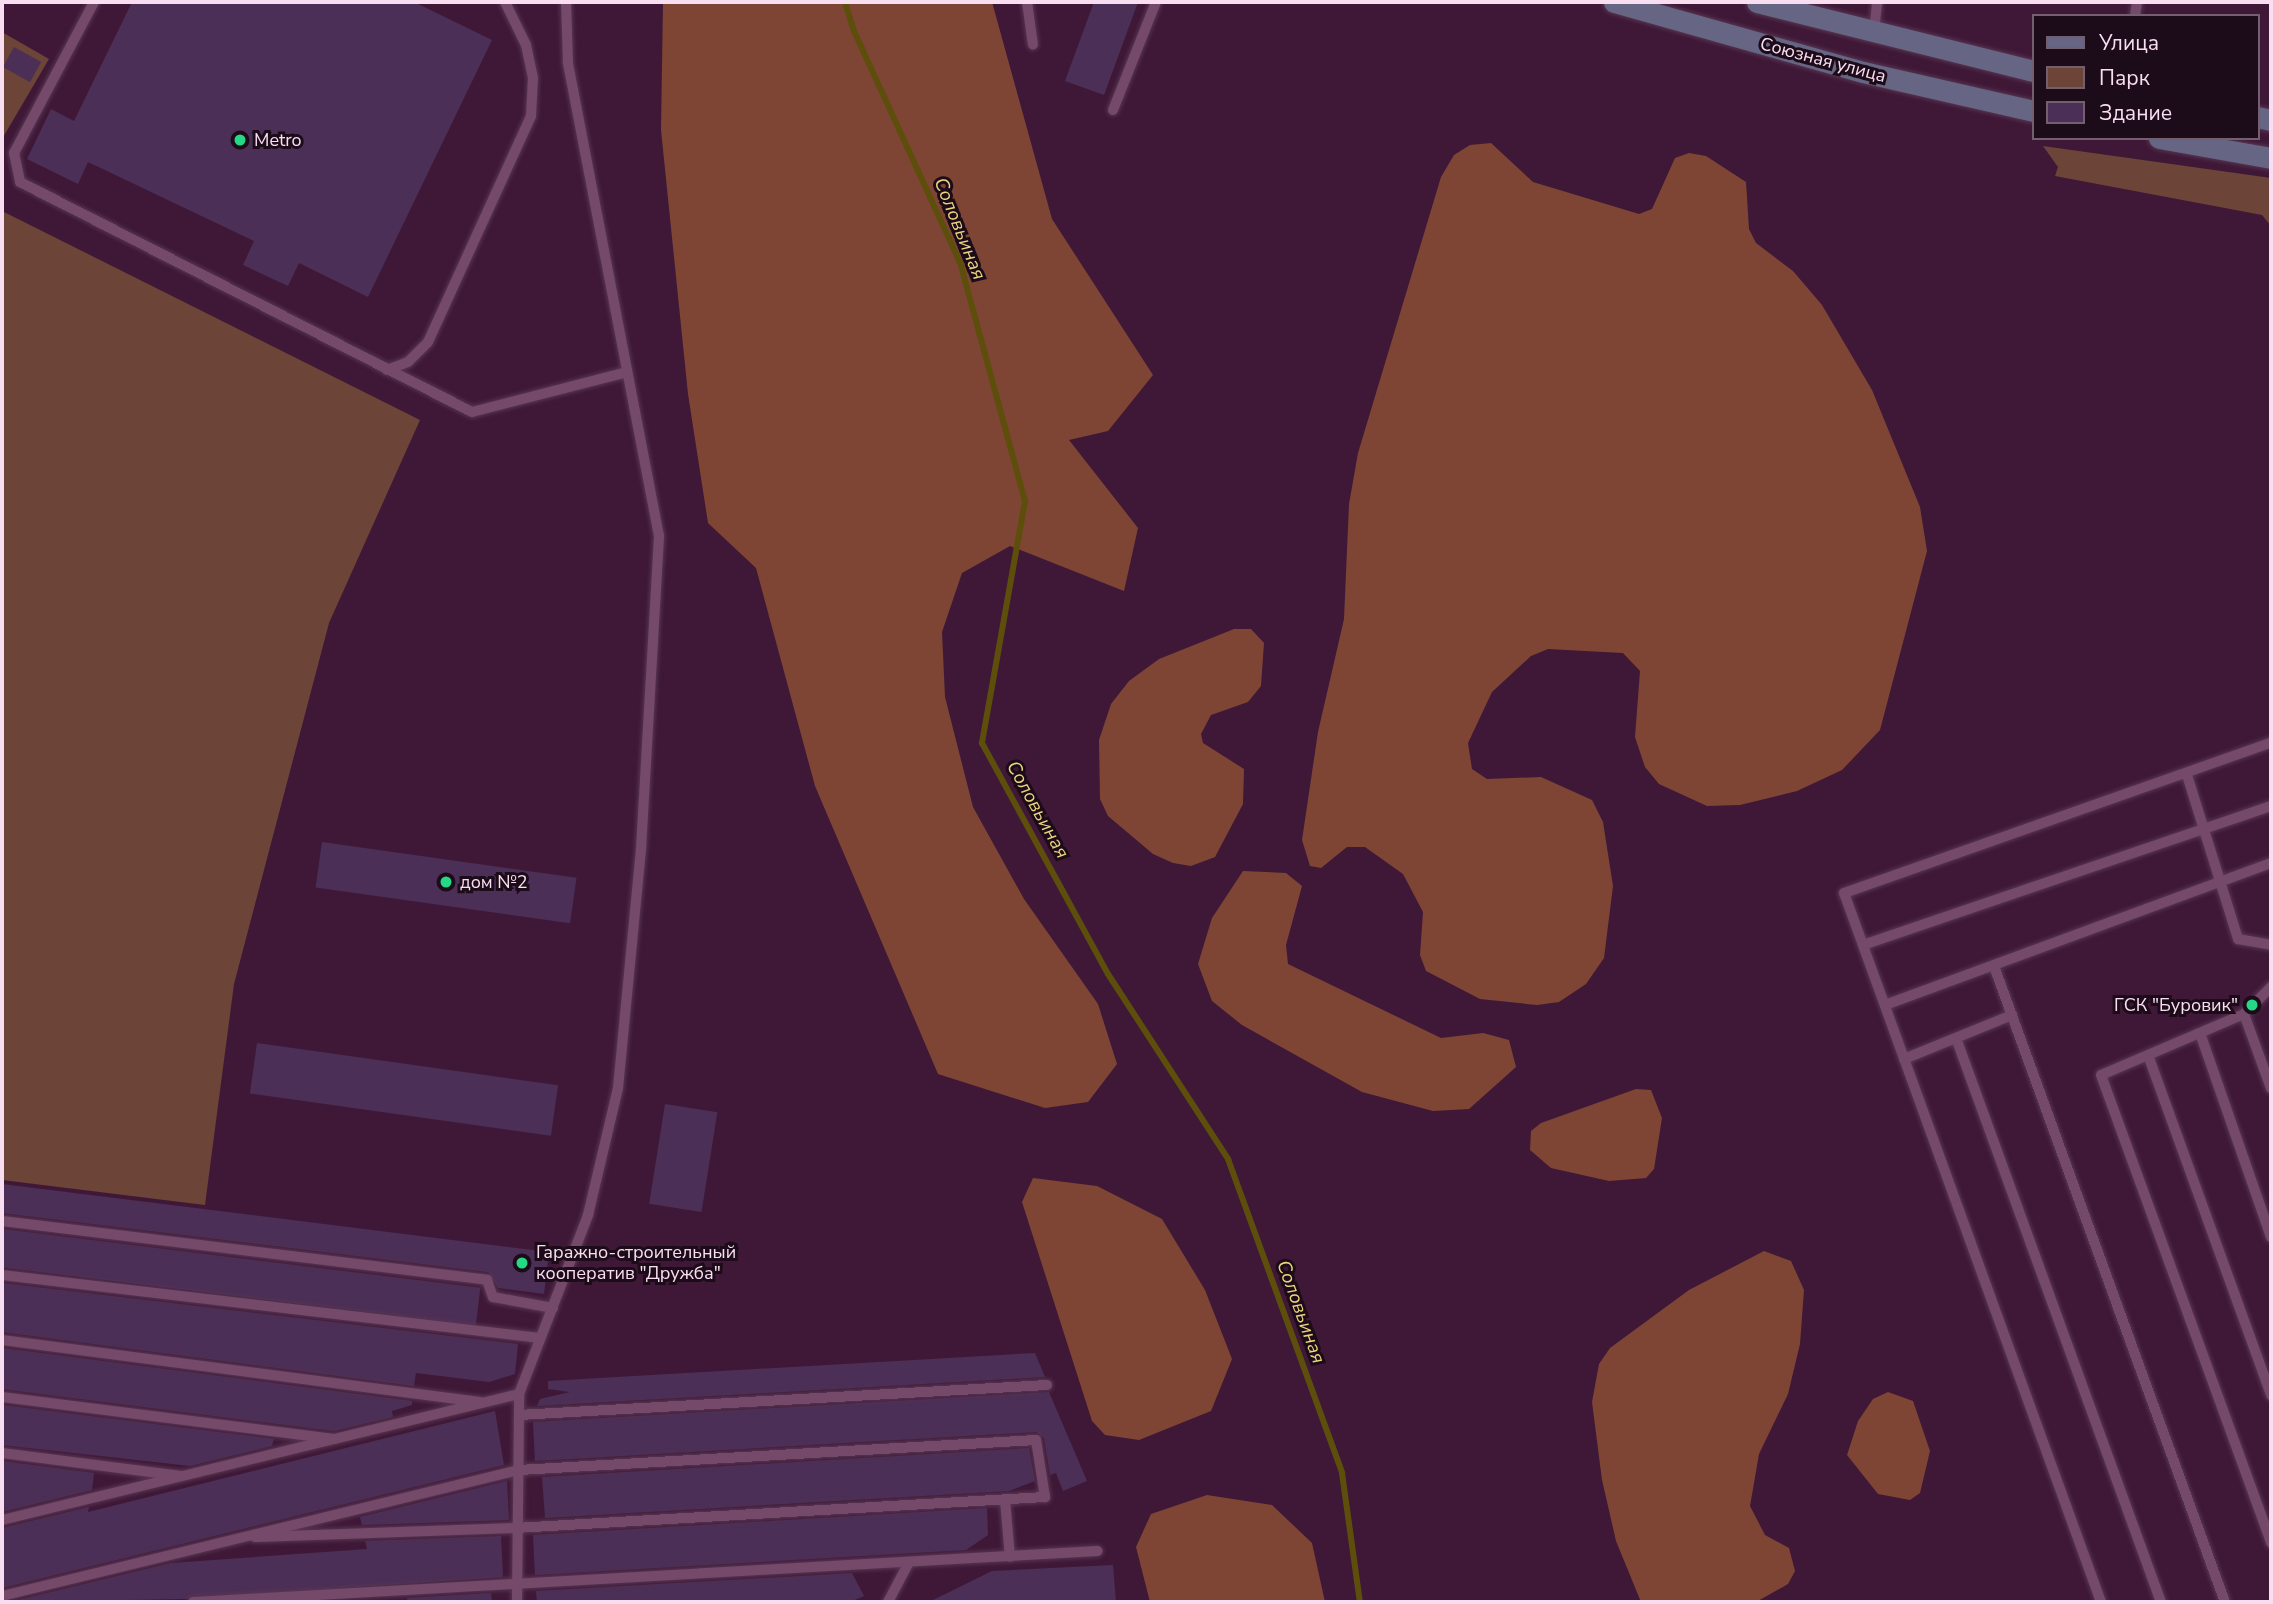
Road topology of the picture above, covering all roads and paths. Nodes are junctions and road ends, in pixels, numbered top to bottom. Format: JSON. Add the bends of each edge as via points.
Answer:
{"nodes":[{"id":1,"x":94,"y":2,"type":"edge"},
{"id":2,"x":505,"y":2,"type":"edge"},
{"id":3,"x":566,"y":2,"type":"edge"},
{"id":4,"x":1027,"y":2,"type":"edge"},
{"id":5,"x":1156,"y":2,"type":"edge"},
{"id":6,"x":1614,"y":2,"type":"edge"},
{"id":7,"x":1757,"y":2,"type":"edge"},
{"id":8,"x":1877,"y":2,"type":"edge"},
{"id":9,"x":1874,"y":35,"type":"junction"},
{"id":10,"x":1033,"y":45,"type":"dead end"},
{"id":11,"x":2032,"y":72,"type":"edge"},
{"id":12,"x":1113,"y":110,"type":"dead end"},
{"id":13,"x":2032,"y":111,"type":"edge"},
{"id":14,"x":2180,"y":140,"type":"edge"},
{"id":15,"x":2223,"y":144,"type":"edge"},
{"id":16,"x":2271,"y":158,"type":"edge"},
{"id":17,"x":387,"y":370,"type":"junction"},
{"id":18,"x":624,"y":373,"type":"junction"},
{"id":19,"x":2271,"y":743,"type":"edge"},
{"id":20,"x":2188,"y":775,"type":"junction"},
{"id":21,"x":2271,"y":806,"type":"edge"},
{"id":22,"x":2204,"y":831,"type":"junction"},
{"id":23,"x":2271,"y":863,"type":"edge"},
{"id":24,"x":2220,"y":882,"type":"junction"},
{"id":25,"x":1863,"y":945,"type":"junction"},
{"id":26,"x":2271,"y":945,"type":"edge"},
{"id":27,"x":1994,"y":966,"type":"junction"},
{"id":28,"x":2271,"y":987,"type":"edge"},
{"id":29,"x":1885,"y":1005,"type":"junction"},
{"id":30,"x":2244,"y":1014,"type":"junction"},
{"id":31,"x":2012,"y":1016,"type":"junction"},
{"id":32,"x":2200,"y":1033,"type":"junction"},
{"id":33,"x":1956,"y":1038,"type":"junction"},
{"id":34,"x":2148,"y":1055,"type":"junction"},
{"id":35,"x":1904,"y":1059,"type":"junction"},
{"id":36,"x":2271,"y":1088,"type":"edge"},
{"id":37,"x":2,"y":1221,"type":"edge"},
{"id":38,"x":2271,"y":1237,"type":"edge"},
{"id":39,"x":2,"y":1275,"type":"edge"},
{"id":40,"x":553,"y":1308,"type":"junction"},
{"id":41,"x":540,"y":1338,"type":"junction"},
{"id":42,"x":2,"y":1340,"type":"edge"},
{"id":43,"x":1047,"y":1385,"type":"dead end"},
{"id":44,"x":519,"y":1394,"type":"junction"},
{"id":45,"x":2271,"y":1395,"type":"edge"},
{"id":46,"x":2,"y":1397,"type":"edge"},
{"id":47,"x":486,"y":1403,"type":"junction"},
{"id":48,"x":519,"y":1415,"type":"junction"},
{"id":49,"x":340,"y":1440,"type":"junction"},
{"id":50,"x":2,"y":1453,"type":"edge"},
{"id":51,"x":519,"y":1470,"type":"junction"},
{"id":52,"x":192,"y":1477,"type":"junction"},
{"id":53,"x":1005,"y":1500,"type":"junction"},
{"id":54,"x":2,"y":1514,"type":"edge"},
{"id":55,"x":18,"y":1516,"type":"junction"},
{"id":56,"x":2,"y":1520,"type":"edge"},
{"id":57,"x":516,"y":1528,"type":"junction"},
{"id":58,"x":255,"y":1537,"type":"junction"},
{"id":59,"x":2271,"y":1543,"type":"edge"},
{"id":60,"x":1098,"y":1550,"type":"dead end"},
{"id":61,"x":1010,"y":1557,"type":"junction"},
{"id":62,"x":908,"y":1564,"type":"junction"},
{"id":63,"x":516,"y":1588,"type":"junction"},
{"id":64,"x":2,"y":1595,"type":"edge"},
{"id":65,"x":193,"y":1602,"type":"edge"},
{"id":66,"x":517,"y":1602,"type":"edge"},
{"id":67,"x":888,"y":1602,"type":"edge"},
{"id":68,"x":2101,"y":1602,"type":"edge"},
{"id":69,"x":2161,"y":1602,"type":"edge"},
{"id":70,"x":2225,"y":1602,"type":"edge"}],
"edges":[{"from":1,"to":17,"type":"lane","via":[[14,153],[20,182]]},
{"from":2,"to":17,"type":"lane","via":[[526,46],[533,78],[531,116],[428,342],[408,362]]},
{"from":3,"to":18,"type":"lane","via":[[568,62]]},
{"from":4,"to":10,"type":"lane"},
{"from":5,"to":12,"type":"lane"},
{"from":6,"to":13,"type":"main road","name":"Союзная улица","via":[[1863,72]]},
{"from":7,"to":9,"type":"main road"},
{"from":8,"to":9,"type":"lane"},
{"from":9,"to":11,"type":"main road"},
{"from":14,"to":15,"type":"main road"},
{"from":15,"to":16,"type":"main road"},
{"from":17,"to":18,"type":"lane","via":[[472,412]]},
{"from":18,"to":40,"type":"lane","via":[[659,536],[641,849],[618,1088],[588,1215]]},
{"from":19,"to":20,"type":"lane"},
{"from":20,"to":22,"type":"lane"},
{"from":20,"to":25,"type":"lane","via":[[1844,893]]},
{"from":21,"to":22,"type":"lane"},
{"from":22,"to":24,"type":"lane"},
{"from":22,"to":25,"type":"lane"},
{"from":23,"to":24,"type":"lane"},
{"from":24,"to":26,"type":"lane","via":[[2238,939]]},
{"from":24,"to":27,"type":"lane"},
{"from":25,"to":29,"type":"lane"},
{"from":27,"to":29,"type":"lane"},
{"from":27,"to":31,"type":"lane"},
{"from":28,"to":30,"type":"lane"},
{"from":29,"to":35,"type":"lane"},
{"from":30,"to":32,"type":"lane"},
{"from":30,"to":36,"type":"lane"},
{"from":31,"to":33,"type":"lane"},
{"from":31,"to":70,"type":"lane"},
{"from":32,"to":34,"type":"lane"},
{"from":32,"to":38,"type":"lane"},
{"from":33,"to":35,"type":"lane"},
{"from":33,"to":69,"type":"lane"},
{"from":34,"to":45,"type":"lane"},
{"from":34,"to":59,"type":"lane","via":[[2101,1075]]},
{"from":35,"to":68,"type":"lane"},
{"from":37,"to":40,"type":"lane","via":[[487,1280],[493,1297]]},
{"from":39,"to":41,"type":"lane"},
{"from":40,"to":41,"type":"lane"},
{"from":41,"to":44,"type":"lane"},
{"from":42,"to":47,"type":"lane"},
{"from":43,"to":48,"type":"lane"},
{"from":44,"to":47,"type":"lane"},
{"from":44,"to":48,"type":"lane"},
{"from":46,"to":49,"type":"lane"},
{"from":47,"to":49,"type":"lane"},
{"from":48,"to":51,"type":"lane"},
{"from":49,"to":52,"type":"lane"},
{"from":50,"to":52,"type":"lane"},
{"from":51,"to":53,"type":"lane","via":[[1036,1440],[1045,1497]]},
{"from":51,"to":57,"type":"lane"},
{"from":51,"to":58,"type":"lane"},
{"from":52,"to":55,"type":"lane"},
{"from":53,"to":57,"type":"lane"},
{"from":53,"to":61,"type":"lane"},
{"from":54,"to":55,"type":"lane"},
{"from":55,"to":56,"type":"lane"},
{"from":57,"to":58,"type":"lane"},
{"from":57,"to":63,"type":"lane"},
{"from":58,"to":64,"type":"lane"},
{"from":60,"to":61,"type":"lane"},
{"from":61,"to":62,"type":"lane"},
{"from":62,"to":63,"type":"lane"},
{"from":62,"to":67,"type":"lane"},
{"from":63,"to":65,"type":"lane"},
{"from":63,"to":66,"type":"lane"}]}
